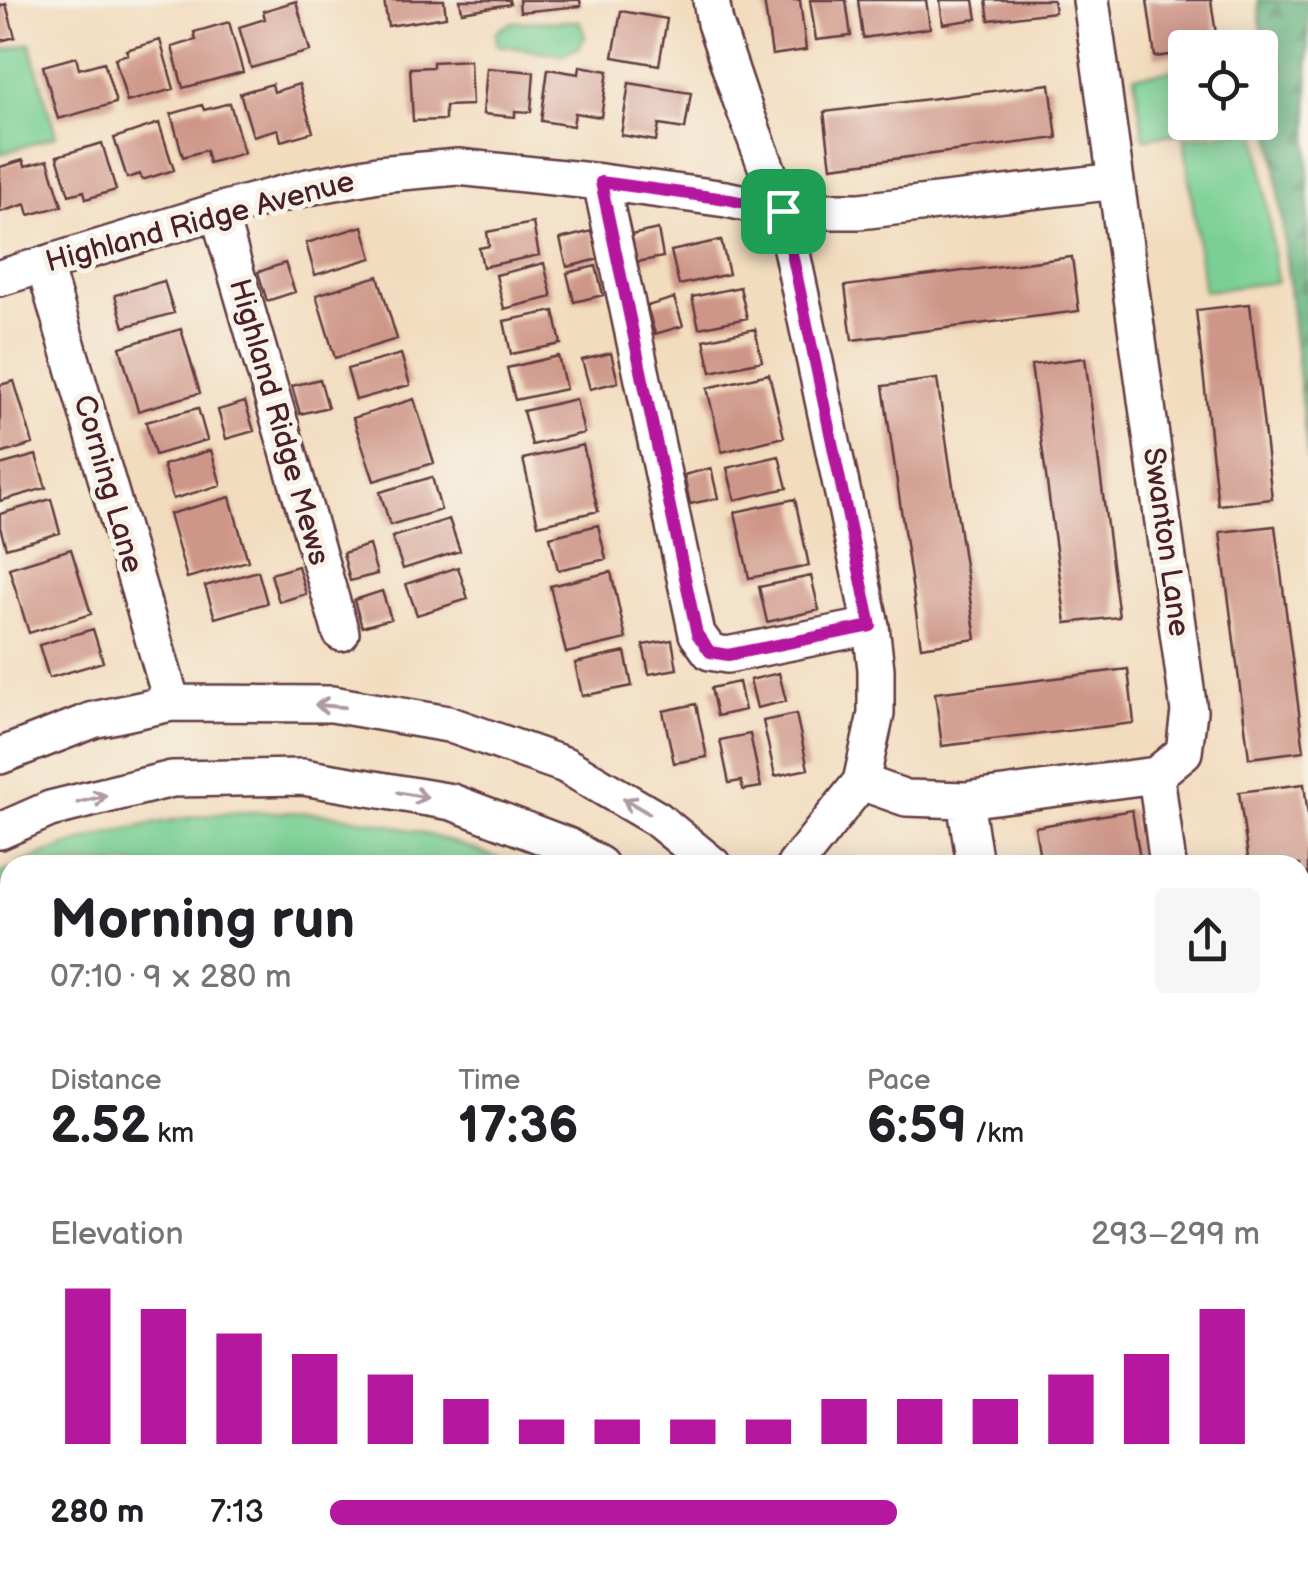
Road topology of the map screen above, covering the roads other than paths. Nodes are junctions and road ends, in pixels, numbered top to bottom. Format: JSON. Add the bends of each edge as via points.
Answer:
{"nodes":[{"id":1,"x":710,"y":0,"type":"edge"},
{"id":2,"x":1091,"y":0,"type":"edge"},
{"id":3,"x":1116,"y":181,"type":"junction"},
{"id":4,"x":601,"y":182,"type":"junction"},
{"id":5,"x":218,"y":211,"type":"junction"},
{"id":6,"x":783,"y":211,"type":"junction"},
{"id":7,"x":44,"y":264,"type":"junction"},
{"id":8,"x":0,"y":278,"type":"edge"},
{"id":9,"x":871,"y":626,"type":"junction"},
{"id":10,"x":341,"y":633,"type":"dead end"},
{"id":11,"x":172,"y":703,"type":"junction"},
{"id":12,"x":0,"y":756,"type":"edge"},
{"id":13,"x":1156,"y":774,"type":"junction"},
{"id":14,"x":861,"y":782,"type":"junction"},
{"id":15,"x":965,"y":800,"type":"junction"},
{"id":16,"x":0,"y":831,"type":"edge"},
{"id":17,"x":583,"y":855,"type":"edge"},
{"id":18,"x":701,"y":855,"type":"edge"},
{"id":19,"x":803,"y":855,"type":"edge"},
{"id":20,"x":973,"y":855,"type":"edge"},
{"id":21,"x":1167,"y":855,"type":"edge"}],
"edges":[{"from":1,"to":6,"type":"street"},
{"from":2,"to":3,"type":"street","name":"Swanton Lane"},
{"from":3,"to":6,"type":"street","name":"Highland Ridge Avenue","via":[[860,211]]},
{"from":3,"to":13,"type":"street","name":"Swanton Lane","via":[[1189,711],[1184,752]]},
{"from":4,"to":5,"type":"street","name":"Highland Ridge Avenue","via":[[458,167],[361,177]]},
{"from":4,"to":6,"type":"street","name":"Highland Ridge Avenue"},
{"from":4,"to":9,"type":"street","via":[[697,634],[710,652],[728,655]]},
{"from":5,"to":7,"type":"street","name":"Highland Ridge Avenue"},
{"from":5,"to":10,"type":"street","name":"Highland Ridge Mews"},
{"from":6,"to":9,"type":"street"},
{"from":7,"to":8,"type":"street","name":"Highland Ridge Avenue"},
{"from":7,"to":11,"type":"street","name":"Corning Lane"},
{"from":9,"to":14,"type":"street","via":[[876,714]]},
{"from":11,"to":12,"type":"street","via":[[94,720]]},
{"from":18,"to":11,"type":"street","one_way":true,"via":[[657,819],[565,766],[448,724],[332,704]]},
{"from":13,"to":15,"type":"street"},
{"from":13,"to":21,"type":"street"},
{"from":14,"to":15,"type":"street","via":[[906,798]]},
{"from":14,"to":19,"type":"street"},
{"from":15,"to":20,"type":"street"},
{"from":16,"to":17,"type":"street","one_way":true,"via":[[50,810],[172,779],[302,777],[452,802]]}]}
